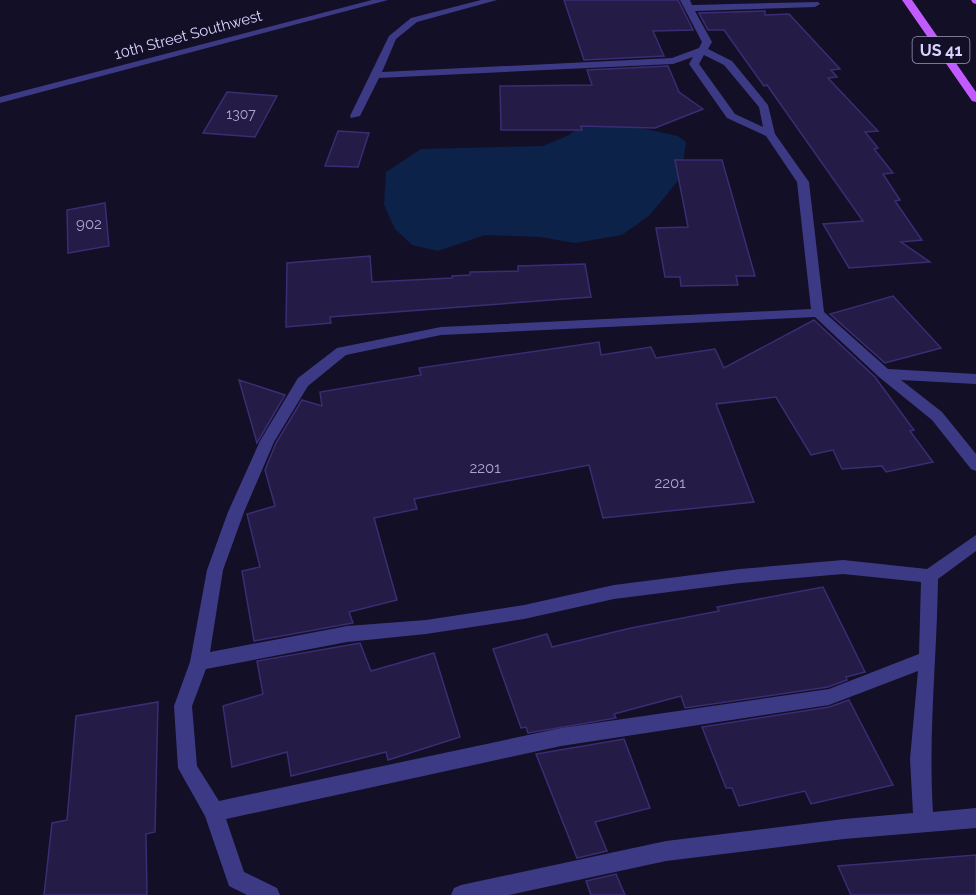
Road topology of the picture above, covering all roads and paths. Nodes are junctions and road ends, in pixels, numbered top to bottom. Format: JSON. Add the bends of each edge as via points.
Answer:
{"nodes":[{"id":1,"x":383,"y":0,"type":"edge"},
{"id":2,"x":492,"y":0,"type":"edge"},
{"id":3,"x":907,"y":0,"type":"edge"},
{"id":4,"x":687,"y":4,"type":"edge"},
{"id":5,"x":815,"y":4,"type":"dead end"},
{"id":6,"x":702,"y":50,"type":"junction"},
{"id":7,"x":375,"y":75,"type":"junction"},
{"id":8,"x":976,"y":99,"type":"edge"},
{"id":9,"x":0,"y":100,"type":"edge"},
{"id":10,"x":355,"y":116,"type":"dead end"},
{"id":11,"x":770,"y":134,"type":"junction"},
{"id":12,"x":818,"y":313,"type":"junction"},
{"id":13,"x":884,"y":374,"type":"junction"},
{"id":14,"x":976,"y":379,"type":"edge"},
{"id":15,"x":976,"y":465,"type":"edge"},
{"id":16,"x":976,"y":542,"type":"edge"},
{"id":17,"x":930,"y":576,"type":"junction"},
{"id":18,"x":928,"y":659,"type":"junction"},
{"id":19,"x":199,"y":662,"type":"junction"},
{"id":20,"x":214,"y":812,"type":"junction"},
{"id":21,"x":976,"y":818,"type":"edge"},
{"id":22,"x":924,"y":823,"type":"junction"},
{"id":23,"x":270,"y":895,"type":"edge"},
{"id":24,"x":461,"y":895,"type":"edge"}],
"edges":[{"from":1,"to":9,"type":"street","name":"10th Street Southwest"},
{"from":2,"to":7,"type":"street","via":[[414,20],[392,38]]},
{"from":3,"to":8,"type":"main road","number":"US 41"},
{"from":4,"to":5,"type":"street"},
{"from":4,"to":6,"type":"street","via":[[707,42]]},
{"from":6,"to":7,"type":"street","via":[[674,61]]},
{"from":6,"to":11,"type":"street","via":[[728,63],[764,107]]},
{"from":6,"to":11,"type":"street","via":[[694,64],[731,116]]},
{"from":7,"to":10,"type":"street"},
{"from":11,"to":12,"type":"street","via":[[803,182]]},
{"from":12,"to":13,"type":"street"},
{"from":12,"to":19,"type":"street","via":[[441,331],[342,351],[303,382],[267,441],[215,570]]},
{"from":13,"to":14,"type":"street"},
{"from":13,"to":15,"type":"street","via":[[937,416]]},
{"from":16,"to":17,"type":"street"},
{"from":17,"to":18,"type":"street"},
{"from":17,"to":19,"type":"street","via":[[843,567],[740,576],[614,592],[524,612],[426,627],[347,634]]},
{"from":18,"to":20,"type":"street","via":[[828,697],[561,737]]},
{"from":18,"to":22,"type":"street","via":[[920,759]]},
{"from":19,"to":20,"type":"street","via":[[183,706],[188,768]]},
{"from":20,"to":23,"type":"street","via":[[236,879]]},
{"from":21,"to":22,"type":"street"},
{"from":22,"to":24,"type":"street","via":[[666,851]]}]}
